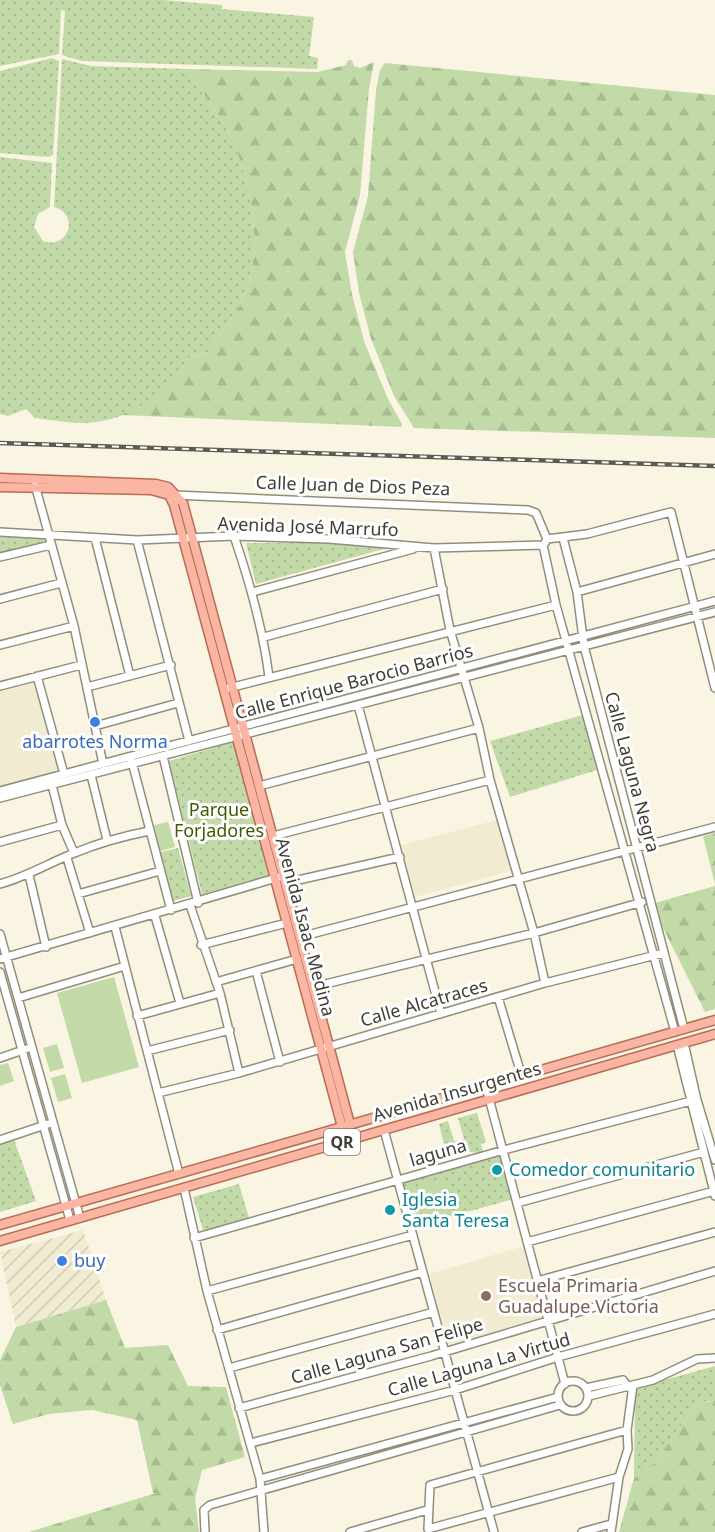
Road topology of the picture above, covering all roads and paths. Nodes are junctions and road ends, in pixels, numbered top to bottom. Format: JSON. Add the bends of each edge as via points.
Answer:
{"nodes":[{"id":1,"x":0,"y":478,"type":"edge"},
{"id":2,"x":35,"y":484,"type":"junction"},
{"id":3,"x":0,"y":487,"type":"edge"},
{"id":4,"x":173,"y":495,"type":"junction"},
{"id":5,"x":528,"y":510,"type":"joint"},
{"id":6,"x":0,"y":532,"type":"edge"},
{"id":7,"x":48,"y":535,"type":"junction"},
{"id":8,"x":234,"y":536,"type":"junction"},
{"id":9,"x":95,"y":538,"type":"junction"},
{"id":10,"x":563,"y":538,"type":"junction"},
{"id":11,"x":188,"y":539,"type":"junction"},
{"id":12,"x":137,"y":540,"type":"junction"},
{"id":13,"x":545,"y":542,"type":"junction"},
{"id":14,"x":51,"y":545,"type":"junction"},
{"id":15,"x":420,"y":547,"type":"junction"},
{"id":16,"x":434,"y":548,"type":"junction"},
{"id":17,"x":715,"y":554,"type":"edge"},
{"id":18,"x":0,"y":557,"type":"edge"},
{"id":19,"x":682,"y":562,"type":"junction"},
{"id":20,"x":61,"y":582,"type":"junction"},
{"id":21,"x":443,"y":589,"type":"junction"},
{"id":22,"x":253,"y":592,"type":"junction"},
{"id":23,"x":577,"y":592,"type":"junction"},
{"id":24,"x":0,"y":599,"type":"edge"},
{"id":25,"x":715,"y":602,"type":"edge"},
{"id":26,"x":556,"y":605,"type":"junction"},
{"id":27,"x":695,"y":607,"type":"junction"},
{"id":28,"x":715,"y":612,"type":"edge"},
{"id":29,"x":697,"y":616,"type":"junction"},
{"id":30,"x":74,"y":626,"type":"junction"},
{"id":31,"x":450,"y":630,"type":"junction"},
{"id":32,"x":585,"y":636,"type":"junction"},
{"id":33,"x":264,"y":638,"type":"junction"},
{"id":34,"x":568,"y":641,"type":"junction"},
{"id":35,"x":0,"y":645,"type":"edge"},
{"id":36,"x":584,"y":646,"type":"junction"},
{"id":37,"x":570,"y":650,"type":"junction"},
{"id":38,"x":81,"y":665,"type":"junction"},
{"id":39,"x":171,"y":665,"type":"junction"},
{"id":40,"x":713,"y":668,"type":"edge"},
{"id":41,"x":461,"y":669,"type":"junction"},
{"id":42,"x":37,"y":676,"type":"junction"},
{"id":43,"x":130,"y":676,"type":"junction"},
{"id":44,"x":269,"y":677,"type":"junction"},
{"id":45,"x":463,"y":678,"type":"junction"},
{"id":46,"x":0,"y":686,"type":"edge"},
{"id":47,"x":87,"y":687,"type":"junction"},
{"id":48,"x":228,"y":688,"type":"junction"},
{"id":49,"x":715,"y":688,"type":"edge"},
{"id":50,"x":178,"y":703,"type":"junction"},
{"id":51,"x":358,"y":705,"type":"junction"},
{"id":52,"x":95,"y":726,"type":"junction"},
{"id":53,"x":479,"y":728,"type":"junction"},
{"id":54,"x":240,"y":732,"type":"junction"},
{"id":55,"x":189,"y":741,"type":"junction"},
{"id":56,"x":163,"y":756,"type":"junction"},
{"id":57,"x":372,"y":758,"type":"junction"},
{"id":58,"x":131,"y":760,"type":"junction"},
{"id":59,"x":103,"y":764,"type":"junction"},
{"id":60,"x":615,"y":764,"type":"junction"},
{"id":61,"x":602,"y":767,"type":"junction"},
{"id":62,"x":64,"y":774,"type":"junction"},
{"id":63,"x":91,"y":775,"type":"junction"},
{"id":64,"x":490,"y":780,"type":"junction"},
{"id":65,"x":52,"y":785,"type":"junction"},
{"id":66,"x":259,"y":786,"type":"junction"},
{"id":67,"x":0,"y":791,"type":"edge"},
{"id":68,"x":0,"y":798,"type":"edge"},
{"id":69,"x":385,"y":808,"type":"junction"},
{"id":70,"x":62,"y":825,"type":"junction"},
{"id":71,"x":715,"y":827,"type":"edge"},
{"id":72,"x":149,"y":831,"type":"junction"},
{"id":73,"x":273,"y":836,"type":"junction"},
{"id":74,"x":107,"y":840,"type":"junction"},
{"id":75,"x":0,"y":842,"type":"edge"},
{"id":76,"x":637,"y":849,"type":"junction"},
{"id":77,"x":626,"y":852,"type":"junction"},
{"id":78,"x":70,"y":855,"type":"junction"},
{"id":79,"x":400,"y":857,"type":"junction"},
{"id":80,"x":160,"y":872,"type":"junction"},
{"id":81,"x":29,"y":875,"type":"junction"},
{"id":82,"x":281,"y":879,"type":"junction"},
{"id":83,"x":518,"y":880,"type":"junction"},
{"id":84,"x":0,"y":884,"type":"edge"},
{"id":85,"x":78,"y":894,"type":"junction"},
{"id":86,"x":650,"y":900,"type":"junction"},
{"id":87,"x":640,"y":902,"type":"junction"},
{"id":88,"x":198,"y":903,"type":"junction"},
{"id":89,"x":190,"y":905,"type":"junction"},
{"id":90,"x":413,"y":907,"type":"junction"},
{"id":91,"x":171,"y":910,"type":"junction"},
{"id":92,"x":155,"y":916,"type":"junction"},
{"id":93,"x":287,"y":922,"type":"junction"},
{"id":94,"x":114,"y":927,"type":"junction"},
{"id":95,"x":90,"y":933,"type":"junction"},
{"id":96,"x":534,"y":933,"type":"junction"},
{"id":97,"x":0,"y":934,"type":"edge"},
{"id":98,"x":300,"y":937,"type":"junction"},
{"id":99,"x":201,"y":945,"type":"junction"},
{"id":100,"x":46,"y":947,"type":"junction"},
{"id":101,"x":664,"y":952,"type":"junction"},
{"id":102,"x":654,"y":955,"type":"junction"},
{"id":103,"x":3,"y":958,"type":"edge"},
{"id":104,"x":297,"y":959,"type":"junction"},
{"id":105,"x":426,"y":960,"type":"junction"},
{"id":106,"x":125,"y":966,"type":"junction"},
{"id":107,"x":256,"y":971,"type":"junction"},
{"id":108,"x":0,"y":972,"type":"edge"},
{"id":109,"x":216,"y":982,"type":"junction"},
{"id":110,"x":545,"y":983,"type":"junction"},
{"id":111,"x":314,"y":987,"type":"junction"},
{"id":112,"x":220,"y":993,"type":"junction"},
{"id":113,"x":498,"y":997,"type":"junction"},
{"id":114,"x":18,"y":998,"type":"junction"},
{"id":115,"x":180,"y":1003,"type":"junction"},
{"id":116,"x":441,"y":1014,"type":"junction"},
{"id":117,"x":137,"y":1016,"type":"junction"},
{"id":118,"x":715,"y":1020,"type":"edge"},
{"id":119,"x":230,"y":1030,"type":"junction"},
{"id":120,"x":679,"y":1030,"type":"junction"},
{"id":121,"x":715,"y":1034,"type":"edge"},
{"id":122,"x":680,"y":1044,"type":"junction"},
{"id":123,"x":32,"y":1048,"type":"junction"},
{"id":124,"x":325,"y":1048,"type":"junction"},
{"id":125,"x":22,"y":1051,"type":"junction"},
{"id":126,"x":147,"y":1052,"type":"junction"},
{"id":127,"x":0,"y":1058,"type":"edge"},
{"id":128,"x":280,"y":1062,"type":"junction"},
{"id":129,"x":239,"y":1073,"type":"junction"},
{"id":130,"x":522,"y":1077,"type":"junction"},
{"id":131,"x":486,"y":1087,"type":"junction"},
{"id":132,"x":158,"y":1093,"type":"junction"},
{"id":133,"x":490,"y":1101,"type":"junction"},
{"id":134,"x":691,"y":1101,"type":"junction"},
{"id":135,"x":53,"y":1122,"type":"junction"},
{"id":136,"x":346,"y":1125,"type":"junction"},
{"id":137,"x":44,"y":1126,"type":"junction"},
{"id":138,"x":384,"y":1130,"type":"junction"},
{"id":139,"x":0,"y":1140,"type":"edge"},
{"id":140,"x":274,"y":1147,"type":"junction"},
{"id":141,"x":504,"y":1150,"type":"junction"},
{"id":142,"x":704,"y":1152,"type":"junction"},
{"id":143,"x":278,"y":1160,"type":"junction"},
{"id":144,"x":715,"y":1160,"type":"edge"},
{"id":145,"x":179,"y":1174,"type":"junction"},
{"id":146,"x":398,"y":1180,"type":"junction"},
{"id":147,"x":184,"y":1188,"type":"junction"},
{"id":148,"x":714,"y":1193,"type":"edge"},
{"id":149,"x":517,"y":1203,"type":"junction"},
{"id":150,"x":76,"y":1204,"type":"junction"},
{"id":151,"x":66,"y":1206,"type":"junction"},
{"id":152,"x":80,"y":1218,"type":"junction"},
{"id":153,"x":70,"y":1220,"type":"junction"},
{"id":154,"x":0,"y":1225,"type":"edge"},
{"id":155,"x":715,"y":1232,"type":"edge"},
{"id":156,"x":412,"y":1234,"type":"junction"},
{"id":157,"x":194,"y":1238,"type":"junction"},
{"id":158,"x":0,"y":1241,"type":"edge"},
{"id":159,"x":526,"y":1242,"type":"junction"},
{"id":160,"x":715,"y":1271,"type":"edge"},
{"id":161,"x":423,"y":1272,"type":"junction"},
{"id":162,"x":537,"y":1281,"type":"junction"},
{"id":163,"x":207,"y":1291,"type":"junction"},
{"id":164,"x":434,"y":1312,"type":"junction"},
{"id":165,"x":715,"y":1314,"type":"edge"},
{"id":166,"x":547,"y":1320,"type":"junction"},
{"id":167,"x":217,"y":1330,"type":"junction"},
{"id":168,"x":444,"y":1352,"type":"junction"},
{"id":169,"x":558,"y":1357,"type":"junction"},
{"id":170,"x":715,"y":1358,"type":"edge"},
{"id":171,"x":229,"y":1368,"type":"junction"},
{"id":172,"x":565,"y":1384,"type":"junction"},
{"id":173,"x":631,"y":1386,"type":"junction"},
{"id":174,"x":586,"y":1388,"type":"junction"},
{"id":175,"x":455,"y":1390,"type":"junction"},
{"id":176,"x":589,"y":1396,"type":"junction"},
{"id":177,"x":559,"y":1401,"type":"junction"},
{"id":178,"x":239,"y":1408,"type":"junction"},
{"id":179,"x":464,"y":1422,"type":"junction"},
{"id":180,"x":627,"y":1430,"type":"junction"},
{"id":181,"x":427,"y":1432,"type":"junction"},
{"id":182,"x":466,"y":1432,"type":"junction"},
{"id":183,"x":251,"y":1443,"type":"junction"},
{"id":184,"x":429,"y":1443,"type":"junction"},
{"id":185,"x":477,"y":1472,"type":"junction"},
{"id":186,"x":619,"y":1477,"type":"junction"},
{"id":187,"x":260,"y":1479,"type":"junction"},
{"id":188,"x":262,"y":1490,"type":"junction"},
{"id":189,"x":427,"y":1510,"type":"junction"},
{"id":190,"x":489,"y":1514,"type":"junction"},
{"id":191,"x":611,"y":1528,"type":"edge"},
{"id":192,"x":205,"y":1532,"type":"edge"},
{"id":193,"x":264,"y":1532,"type":"edge"},
{"id":194,"x":350,"y":1532,"type":"edge"},
{"id":195,"x":494,"y":1532,"type":"edge"},
{"id":196,"x":582,"y":1532,"type":"edge"}],
"edges":[{"from":1,"to":2,"type":"main road","name":"Calle Juan de Dios Peza"},
{"from":2,"to":3,"type":"main road","name":"Calle Juan de Dios Peza"},
{"from":2,"to":4,"type":"main road","name":"Calle Juan de Dios Peza","via":[[156,484],[168,487]]},
{"from":2,"to":7,"type":"street"},
{"from":4,"to":5,"type":"street","name":"Calle Juan de Dios Peza"},
{"from":4,"to":11,"type":"main road","name":"Avenida Isaac Medina","via":[[183,503]]},
{"from":5,"to":13,"type":"street","name":"Calle Laguna Negra","via":[[536,513]]},
{"from":6,"to":7,"type":"street","name":"Avenida José Marrufo"},
{"from":7,"to":9,"type":"street","name":"Avenida José Marrufo"},
{"from":7,"to":14,"type":"street"},
{"from":8,"to":11,"type":"street","name":"Avenida José Marrufo"},
{"from":8,"to":15,"type":"street","name":"Avenida José Marrufo"},
{"from":8,"to":22,"type":"street"},
{"from":9,"to":12,"type":"street","name":"Avenida José Marrufo"},
{"from":9,"to":43,"type":"street"},
{"from":10,"to":13,"type":"street"},
{"from":10,"to":19,"type":"street","via":[[671,512]]},
{"from":10,"to":23,"type":"street","name":"Calle Laguna Negra"},
{"from":11,"to":12,"type":"street","name":"Avenida José Marrufo"},
{"from":11,"to":48,"type":"main road","name":"Avenida Isaac Medina"},
{"from":12,"to":39,"type":"street"},
{"from":13,"to":16,"type":"street","name":"Avenida José Marrufo"},
{"from":13,"to":26,"type":"street","name":"Calle Laguna Negra"},
{"from":14,"to":18,"type":"street"},
{"from":14,"to":20,"type":"street"},
{"from":15,"to":16,"type":"street","name":"Avenida José Marrufo"},
{"from":15,"to":22,"type":"street"},
{"from":16,"to":21,"type":"street"},
{"from":17,"to":19,"type":"street"},
{"from":19,"to":23,"type":"street"},
{"from":19,"to":27,"type":"street"},
{"from":20,"to":24,"type":"street"},
{"from":20,"to":30,"type":"street"},
{"from":21,"to":31,"type":"street"},
{"from":21,"to":33,"type":"street"},
{"from":22,"to":33,"type":"street"},
{"from":23,"to":32,"type":"street","name":"Calle Laguna Negra"},
{"from":25,"to":27,"type":"street","name":"Calle Enrique Barocio Barrios"},
{"from":26,"to":31,"type":"street"},
{"from":26,"to":34,"type":"street","name":"Calle Laguna Negra"},
{"from":27,"to":29,"type":"street"},
{"from":27,"to":32,"type":"street","name":"Calle Enrique Barocio Barrios"},
{"from":28,"to":29,"type":"street","name":"Calle Enrique Barocio Barrios"},
{"from":29,"to":36,"type":"street","name":"Calle Enrique Barocio Barrios"},
{"from":29,"to":40,"type":"street"},
{"from":30,"to":35,"type":"street"},
{"from":30,"to":38,"type":"street"},
{"from":31,"to":41,"type":"street"},
{"from":31,"to":44,"type":"street"},
{"from":32,"to":34,"type":"street","name":"Calle Enrique Barocio Barrios"},
{"from":32,"to":36,"type":"street","name":"Calle Laguna Negra"},
{"from":33,"to":44,"type":"street"},
{"from":34,"to":37,"type":"street","name":"Calle Laguna Negra"},
{"from":34,"to":41,"type":"street","name":"Calle Enrique Barocio Barrios"},
{"from":36,"to":37,"type":"street","name":"Calle Enrique Barocio Barrios"},
{"from":36,"to":60,"type":"street","name":"Calle Laguna Negra"},
{"from":37,"to":45,"type":"street","name":"Calle Enrique Barocio Barrios"},
{"from":37,"to":61,"type":"street","name":"Calle Laguna Negra"},
{"from":38,"to":42,"type":"street"},
{"from":38,"to":47,"type":"street"},
{"from":39,"to":43,"type":"street"},
{"from":39,"to":50,"type":"street"},
{"from":40,"to":49,"type":"street"},
{"from":41,"to":45,"type":"street"},
{"from":41,"to":54,"type":"street","name":"Calle Enrique Barocio Barrios"},
{"from":42,"to":46,"type":"street"},
{"from":42,"to":62,"type":"street"},
{"from":43,"to":47,"type":"street"},
{"from":44,"to":48,"type":"street"},
{"from":45,"to":51,"type":"street","name":"Calle Enrique Barocio Barrios"},
{"from":45,"to":53,"type":"street"},
{"from":47,"to":52,"type":"street"},
{"from":48,"to":54,"type":"main road","name":"Avenida Isaac Medina"},
{"from":50,"to":52,"type":"street"},
{"from":50,"to":55,"type":"street"},
{"from":51,"to":54,"type":"street","name":"Calle Enrique Barocio Barrios"},
{"from":51,"to":57,"type":"street"},
{"from":52,"to":59,"type":"street"},
{"from":53,"to":57,"type":"street"},
{"from":53,"to":64,"type":"street"},
{"from":54,"to":55,"type":"street","name":"Calle Enrique Barocio Barrios"},
{"from":54,"to":56,"type":"street","name":"Calle Enrique Barocio Barrios"},
{"from":54,"to":66,"type":"main road","name":"Avenida Isaac Medina"},
{"from":54,"to":82,"type":"main road","name":"Avenida Isaac Medina"},
{"from":55,"to":58,"type":"street","name":"Calle Enrique Barocio Barrios"},
{"from":56,"to":58,"type":"street","name":"Calle Enrique Barocio Barrios"},
{"from":56,"to":88,"type":"street"},
{"from":57,"to":66,"type":"street"},
{"from":57,"to":69,"type":"street"},
{"from":58,"to":59,"type":"street","name":"Calle Enrique Barocio Barrios"},
{"from":58,"to":63,"type":"street","name":"Calle Enrique Barocio Barrios"},
{"from":58,"to":72,"type":"street"},
{"from":59,"to":62,"type":"street","name":"Calle Enrique Barocio Barrios"},
{"from":60,"to":61,"type":"street"},
{"from":60,"to":76,"type":"street","name":"Calle Laguna Negra"},
{"from":61,"to":77,"type":"street","name":"Calle Laguna Negra"},
{"from":62,"to":67,"type":"street","name":"Calle Enrique Barocio Barrios"},
{"from":63,"to":65,"type":"street","name":"Calle Enrique Barocio Barrios"},
{"from":63,"to":74,"type":"street"},
{"from":64,"to":69,"type":"street"},
{"from":64,"to":83,"type":"street"},
{"from":65,"to":68,"type":"street","name":"Calle Enrique Barocio Barrios"},
{"from":65,"to":70,"type":"street"},
{"from":66,"to":73,"type":"main road","name":"Avenida Isaac Medina"},
{"from":69,"to":73,"type":"street"},
{"from":69,"to":79,"type":"street"},
{"from":70,"to":75,"type":"street"},
{"from":70,"to":78,"type":"street"},
{"from":71,"to":76,"type":"street"},
{"from":72,"to":74,"type":"street"},
{"from":72,"to":80,"type":"street"},
{"from":73,"to":82,"type":"main road","name":"Avenida Isaac Medina"},
{"from":74,"to":78,"type":"street"},
{"from":76,"to":77,"type":"street"},
{"from":76,"to":86,"type":"street","name":"Calle Laguna Negra"},
{"from":77,"to":83,"type":"street"},
{"from":77,"to":87,"type":"street","name":"Calle Laguna Negra"},
{"from":78,"to":81,"type":"street"},
{"from":78,"to":85,"type":"street"},
{"from":79,"to":82,"type":"street"},
{"from":79,"to":90,"type":"street"},
{"from":80,"to":85,"type":"street"},
{"from":80,"to":91,"type":"street"},
{"from":81,"to":84,"type":"street"},
{"from":81,"to":100,"type":"street"},
{"from":82,"to":88,"type":"street"},
{"from":82,"to":93,"type":"main road","name":"Avenida Isaac Medina"},
{"from":82,"to":98,"type":"main road","name":"Avenida Isaac Medina"},
{"from":83,"to":90,"type":"street"},
{"from":83,"to":96,"type":"street"},
{"from":85,"to":95,"type":"street"},
{"from":86,"to":87,"type":"street"},
{"from":86,"to":101,"type":"street","name":"Calle Laguna Negra"},
{"from":87,"to":96,"type":"street"},
{"from":87,"to":102,"type":"street","name":"Calle Laguna Negra"},
{"from":88,"to":89,"type":"street"},
{"from":89,"to":91,"type":"street"},
{"from":89,"to":99,"type":"street"},
{"from":90,"to":98,"type":"street"},
{"from":90,"to":105,"type":"street"},
{"from":91,"to":92,"type":"street"},
{"from":92,"to":94,"type":"street"},
{"from":92,"to":115,"type":"street"},
{"from":93,"to":99,"type":"street"},
{"from":93,"to":104,"type":"main road","name":"Avenida Isaac Medina"},
{"from":94,"to":95,"type":"street"},
{"from":94,"to":106,"type":"street"},
{"from":95,"to":100,"type":"street"},
{"from":96,"to":105,"type":"street"},
{"from":96,"to":110,"type":"street"},
{"from":97,"to":103,"type":"street"},
{"from":98,"to":111,"type":"main road","name":"Avenida Isaac Medina"},
{"from":99,"to":109,"type":"street"},
{"from":100,"to":103,"type":"street"},
{"from":101,"to":102,"type":"street","name":"Calle Alcatraces"},
{"from":101,"to":120,"type":"street","name":"Calle Laguna Negra"},
{"from":102,"to":110,"type":"street","name":"Calle Alcatraces"},
{"from":102,"to":120,"type":"street","name":"Calle Laguna Negra"},
{"from":103,"to":114,"type":"street"},
{"from":104,"to":107,"type":"street"},
{"from":104,"to":124,"type":"main road","name":"Avenida Isaac Medina"},
{"from":105,"to":111,"type":"street"},
{"from":105,"to":116,"type":"street"},
{"from":106,"to":114,"type":"street"},
{"from":106,"to":117,"type":"street"},
{"from":107,"to":109,"type":"street"},
{"from":107,"to":128,"type":"street"},
{"from":108,"to":125,"type":"street"},
{"from":109,"to":112,"type":"street"},
{"from":110,"to":113,"type":"street","name":"Calle Alcatraces"},
{"from":111,"to":124,"type":"main road","name":"Avenida Isaac Medina"},
{"from":112,"to":115,"type":"street"},
{"from":112,"to":119,"type":"street"},
{"from":113,"to":116,"type":"street","name":"Calle Alcatraces"},
{"from":113,"to":130,"type":"street"},
{"from":114,"to":123,"type":"street"},
{"from":115,"to":117,"type":"street"},
{"from":116,"to":124,"type":"street","name":"Calle Alcatraces"},
{"from":117,"to":126,"type":"street"},
{"from":118,"to":120,"type":"main road","name":"Avenida Insurgentes","number":"QR"},
{"from":119,"to":126,"type":"street"},
{"from":119,"to":129,"type":"street"},
{"from":120,"to":130,"type":"main road","name":"Avenida Insurgentes","number":"QR"},
{"from":121,"to":122,"type":"main road","name":"Avenida Insurgentes","number":"QR"},
{"from":122,"to":133,"type":"main road","name":"Avenida Insurgentes","number":"QR"},
{"from":122,"to":134,"type":"street"},
{"from":122,"to":144,"type":"street"},
{"from":123,"to":125,"type":"street"},
{"from":123,"to":135,"type":"street"},
{"from":124,"to":128,"type":"street","name":"Calle Alcatraces"},
{"from":124,"to":136,"type":"main road","name":"Avenida Isaac Medina"},
{"from":125,"to":127,"type":"street"},
{"from":125,"to":137,"type":"street"},
{"from":126,"to":132,"type":"street"},
{"from":128,"to":129,"type":"street","name":"Calle Alcatraces"},
{"from":129,"to":132,"type":"street","name":"Calle Alcatraces"},
{"from":130,"to":131,"type":"main road","name":"Avenida Insurgentes","number":"QR"},
{"from":131,"to":133,"type":"street"},
{"from":131,"to":136,"type":"main road","name":"Avenida Insurgentes","number":"QR"},
{"from":132,"to":145,"type":"street"},
{"from":133,"to":138,"type":"main road","name":"Avenida Insurgentes","number":"QR"},
{"from":133,"to":141,"type":"street"},
{"from":134,"to":141,"type":"street","name":"laguna"},
{"from":134,"to":142,"type":"street"},
{"from":135,"to":137,"type":"street"},
{"from":135,"to":150,"type":"street"},
{"from":136,"to":140,"type":"main road","name":"Avenida Insurgentes","number":"QR"},
{"from":137,"to":139,"type":"street"},
{"from":137,"to":151,"type":"street"},
{"from":138,"to":143,"type":"main road","name":"Avenida Insurgentes","number":"QR"},
{"from":138,"to":146,"type":"street"},
{"from":140,"to":143,"type":"main road"},
{"from":140,"to":145,"type":"main road","name":"Avenida Insurgentes","number":"QR"},
{"from":141,"to":146,"type":"street","name":"laguna"},
{"from":141,"to":149,"type":"street"},
{"from":142,"to":148,"type":"street"},
{"from":142,"to":149,"type":"street"},
{"from":143,"to":147,"type":"main road","name":"Avenida Insurgentes","number":"QR"},
{"from":145,"to":150,"type":"main road","name":"Avenida Insurgentes","number":"QR"},
{"from":146,"to":156,"type":"street"},
{"from":146,"to":157,"type":"street","name":"laguna"},
{"from":147,"to":152,"type":"main road","name":"Avenida Insurgentes","number":"QR"},
{"from":147,"to":157,"type":"street"},
{"from":148,"to":159,"type":"street"},
{"from":149,"to":159,"type":"street"},
{"from":150,"to":151,"type":"main road","name":"Avenida Insurgentes","number":"QR"},
{"from":150,"to":152,"type":"street"},
{"from":151,"to":153,"type":"street"},
{"from":151,"to":154,"type":"main road","name":"Avenida Insurgentes","number":"QR"},
{"from":152,"to":153,"type":"main road","name":"Avenida Insurgentes","number":"QR"},
{"from":153,"to":158,"type":"main road","name":"Avenida Insurgentes","number":"QR"},
{"from":155,"to":162,"type":"street"},
{"from":156,"to":161,"type":"street"},
{"from":156,"to":163,"type":"street"},
{"from":157,"to":163,"type":"street"},
{"from":159,"to":162,"type":"street"},
{"from":160,"to":166,"type":"street","name":"Calle Laguna San Felipe"},
{"from":161,"to":164,"type":"street"},
{"from":161,"to":167,"type":"street"},
{"from":162,"to":166,"type":"street"},
{"from":163,"to":167,"type":"street"},
{"from":164,"to":168,"type":"street"},
{"from":164,"to":171,"type":"street"},
{"from":165,"to":169,"type":"street","name":"Calle Laguna La Virtud"},
{"from":166,"to":168,"type":"street","name":"Calle Laguna San Felipe"},
{"from":166,"to":169,"type":"street"},
{"from":167,"to":171,"type":"street"},
{"from":168,"to":175,"type":"street"},
{"from":168,"to":178,"type":"street","name":"Calle Laguna San Felipe"},
{"from":169,"to":172,"type":"street"},
{"from":169,"to":175,"type":"street","name":"Calle Laguna La Virtud"},
{"from":170,"to":173,"type":"street","via":[[697,1359],[671,1373]]},
{"from":171,"to":178,"type":"street"},
{"from":172,"to":174,"type":"street","via":[[577,1382]]},
{"from":172,"to":177,"type":"street"},
{"from":173,"to":174,"type":"street","via":[[623,1380]]},
{"from":173,"to":176,"type":"street"},
{"from":173,"to":180,"type":"street"},
{"from":174,"to":176,"type":"street"},
{"from":175,"to":179,"type":"street"},
{"from":175,"to":183,"type":"street","name":"Calle Laguna La Virtud"},
{"from":176,"to":177,"type":"street","via":[[578,1411],[571,1412]]},
{"from":177,"to":179,"type":"street"},
{"from":177,"to":182,"type":"street"},
{"from":178,"to":183,"type":"street"},
{"from":179,"to":181,"type":"street"},
{"from":179,"to":182,"type":"street"},
{"from":180,"to":185,"type":"street"},
{"from":180,"to":186,"type":"street","via":[[628,1449]]},
{"from":181,"to":184,"type":"street"},
{"from":181,"to":187,"type":"street"},
{"from":182,"to":184,"type":"street"},
{"from":182,"to":185,"type":"street"},
{"from":183,"to":187,"type":"street"},
{"from":184,"to":188,"type":"street"},
{"from":185,"to":189,"type":"street","via":[[430,1485]]},
{"from":185,"to":190,"type":"street"},
{"from":186,"to":190,"type":"street"},
{"from":186,"to":191,"type":"street"},
{"from":187,"to":188,"type":"street"},
{"from":188,"to":192,"type":"street","via":[[210,1505],[204,1510]]},
{"from":188,"to":193,"type":"street"},
{"from":189,"to":190,"type":"street","via":[[428,1528]]},
{"from":189,"to":194,"type":"street"},
{"from":190,"to":195,"type":"street"},
{"from":191,"to":196,"type":"street"}]}
